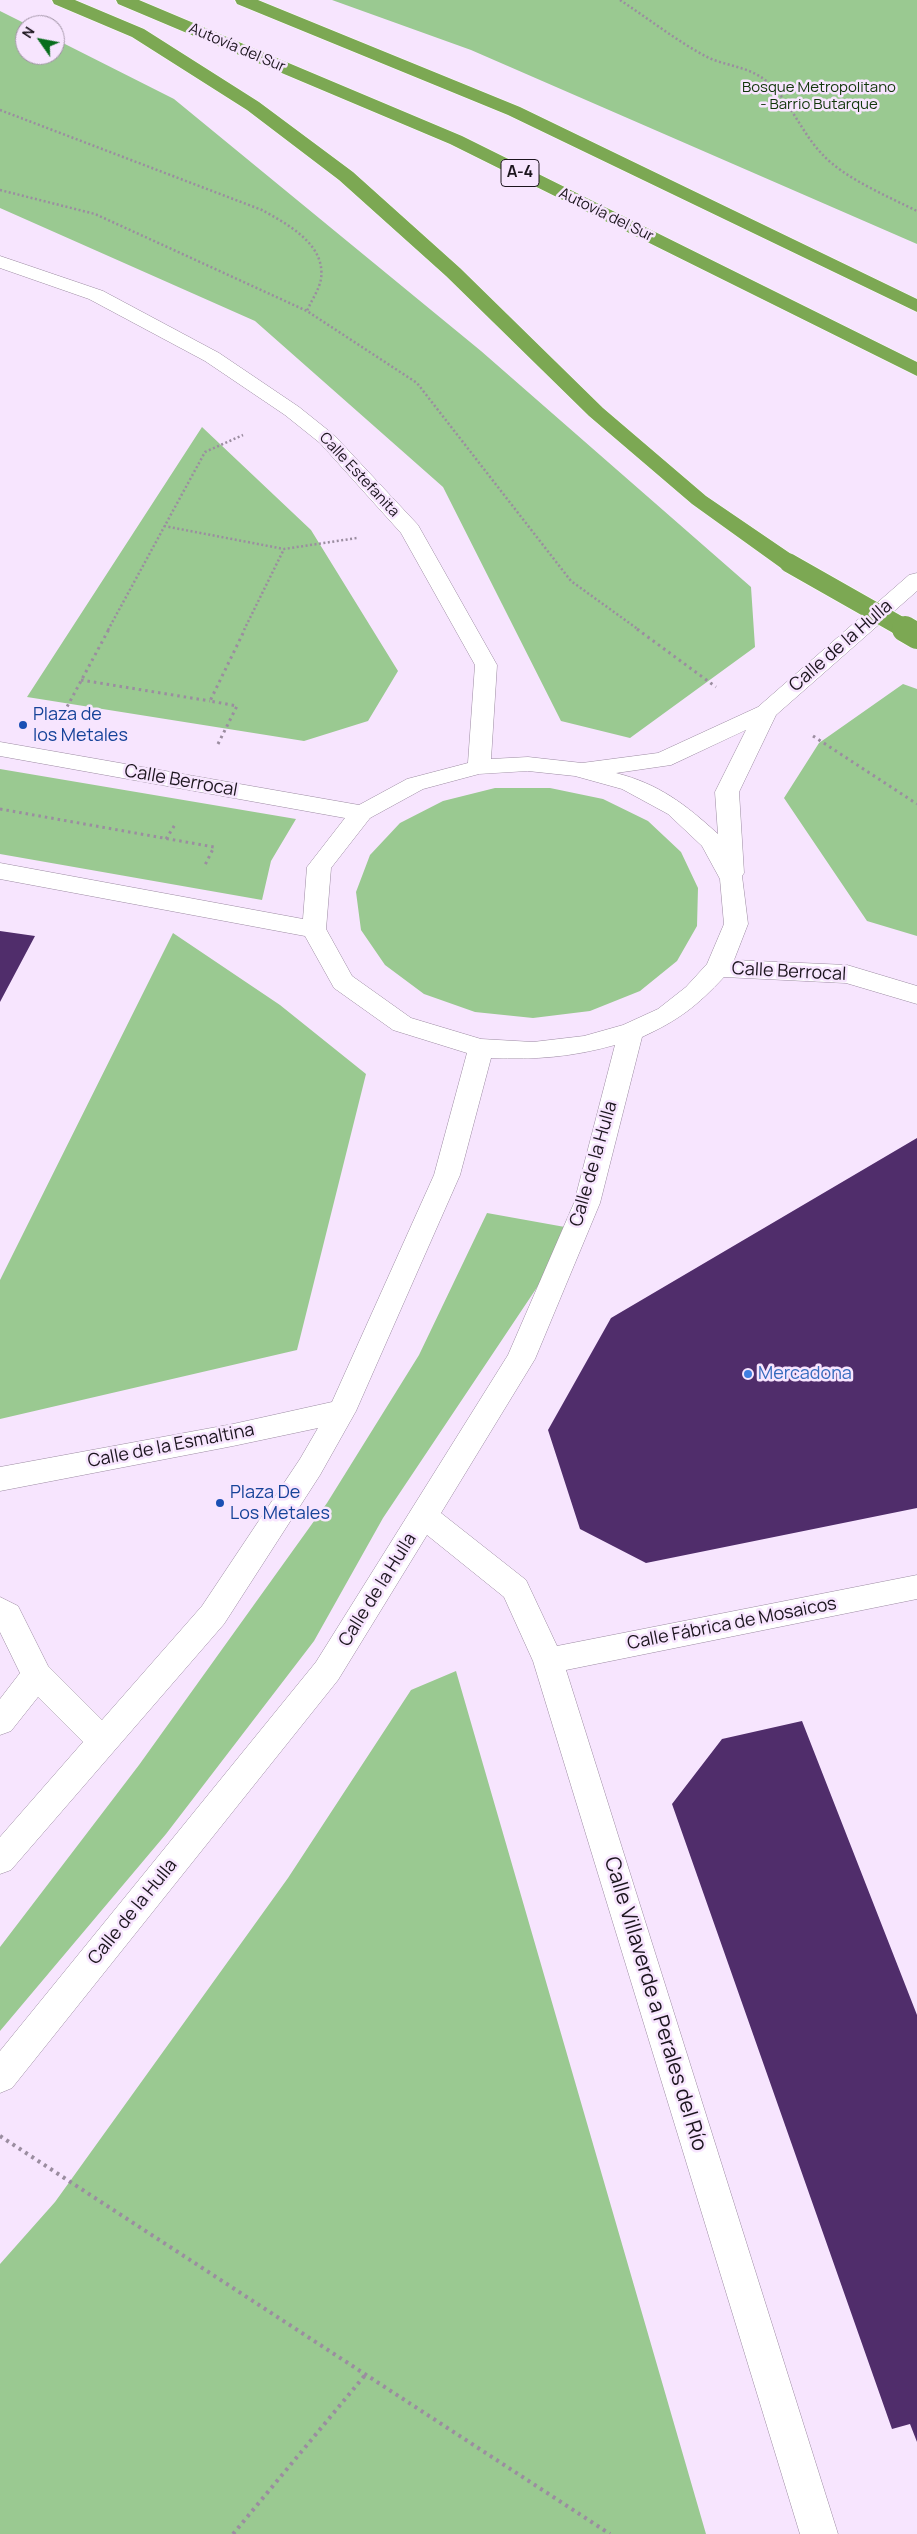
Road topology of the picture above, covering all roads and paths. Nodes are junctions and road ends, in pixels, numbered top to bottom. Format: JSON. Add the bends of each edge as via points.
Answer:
{"nodes":[{"id":1,"x":60,"y":0,"type":"edge"},
{"id":2,"x":124,"y":0,"type":"edge"},
{"id":3,"x":243,"y":0,"type":"edge"},
{"id":4,"x":620,"y":0,"type":"edge"},
{"id":5,"x":0,"y":110,"type":"edge"},
{"id":6,"x":0,"y":190,"type":"edge"},
{"id":7,"x":917,"y":211,"type":"edge"},
{"id":8,"x":0,"y":262,"type":"edge"},
{"id":9,"x":917,"y":306,"type":"edge"},
{"id":10,"x":307,"y":311,"type":"junction"},
{"id":11,"x":913,"y":368,"type":"edge"},
{"id":12,"x":243,"y":435,"type":"dead end"},
{"id":13,"x":164,"y":526,"type":"junction"},
{"id":14,"x":410,"y":530,"type":"junction"},
{"id":15,"x":284,"y":549,"type":"junction"},
{"id":16,"x":917,"y":580,"type":"edge"},
{"id":17,"x":917,"y":636,"type":"edge"},
{"id":18,"x":81,"y":680,"type":"junction"},
{"id":19,"x":716,"y":687,"type":"dead end"},
{"id":20,"x":210,"y":701,"type":"junction"},
{"id":21,"x":766,"y":712,"type":"junction"},
{"id":22,"x":70,"y":720,"type":"dead end"},
{"id":23,"x":813,"y":736,"type":"dead end"},
{"id":24,"x":216,"y":747,"type":"dead end"},
{"id":25,"x":0,"y":749,"type":"edge"},
{"id":26,"x":479,"y":767,"type":"junction"},
{"id":27,"x":576,"y":769,"type":"junction"},
{"id":28,"x":917,"y":804,"type":"edge"},
{"id":29,"x":0,"y":809,"type":"edge"},
{"id":30,"x":362,"y":814,"type":"junction"},
{"id":31,"x":204,"y":867,"type":"dead end"},
{"id":32,"x":0,"y":872,"type":"edge"},
{"id":33,"x":732,"y":879,"type":"junction"},
{"id":34,"x":314,"y":929,"type":"junction"},
{"id":35,"x":718,"y":968,"type":"junction"},
{"id":36,"x":917,"y":995,"type":"edge"},
{"id":37,"x":631,"y":1032,"type":"junction"},
{"id":38,"x":482,"y":1048,"type":"junction"},
{"id":39,"x":342,"y":1410,"type":"junction"},
{"id":40,"x":0,"y":1479,"type":"edge"},
{"id":41,"x":424,"y":1516,"type":"junction"},
{"id":42,"x":917,"y":1587,"type":"edge"},
{"id":43,"x":0,"y":1610,"type":"edge"},
{"id":44,"x":548,"y":1661,"type":"junction"},
{"id":45,"x":37,"y":1675,"type":"junction"},
{"id":46,"x":0,"y":1722,"type":"edge"},
{"id":47,"x":103,"y":1741,"type":"junction"},
{"id":48,"x":0,"y":1860,"type":"edge"},
{"id":49,"x":0,"y":2077,"type":"edge"},
{"id":50,"x":0,"y":2136,"type":"edge"},
{"id":51,"x":366,"y":2374,"type":"junction"},
{"id":52,"x":233,"y":2534,"type":"edge"},
{"id":53,"x":610,"y":2534,"type":"edge"},
{"id":54,"x":819,"y":2534,"type":"edge"}],
"edges":[{"from":1,"to":17,"type":"highway","bridge":true,"via":[[138,34],[253,106],[346,176],[453,272],[596,412],[699,500],[789,563]]},
{"from":2,"to":11,"type":"highway","name":"Autovía del Sur","number":"A-4","via":[[456,140]]},
{"from":3,"to":9,"type":"highway","via":[[514,111]]},
{"from":4,"to":7,"type":"path","via":[[710,58],[738,66],[765,80],[782,97],[803,132],[824,157],[860,181]]},
{"from":5,"to":10,"type":"path","via":[[262,210],[296,230],[313,249],[320,263],[321,278]]},
{"from":6,"to":10,"type":"path","via":[[95,214]]},
{"from":8,"to":14,"type":"street","name":"Calle Estefanita","via":[[96,295],[212,357],[327,439]]},
{"from":10,"to":19,"type":"path","via":[[417,384],[571,581]]},
{"from":12,"to":13,"type":"path","via":[[205,452]]},
{"from":13,"to":15,"type":"path"},
{"from":13,"to":18,"type":"path"},
{"from":14,"to":15,"type":"path"},
{"from":14,"to":26,"type":"street","name":"Calle Estefanita","via":[[486,665]]},
{"from":15,"to":20,"type":"path"},
{"from":16,"to":21,"type":"street","name":"Calle de la Hulla"},
{"from":18,"to":20,"type":"path"},
{"from":18,"to":22,"type":"path","via":[[60,718]]},
{"from":20,"to":24,"type":"path","via":[[237,706]]},
{"from":21,"to":27,"type":"street","via":[[663,760]]},
{"from":21,"to":33,"type":"street","via":[[727,792]]},
{"from":23,"to":28,"type":"path"},
{"from":25,"to":30,"type":"street","name":"Calle Berrocal"},
{"from":26,"to":27,"type":"street","via":[[528,764]]},
{"from":26,"to":30,"type":"street","via":[[415,784]]},
{"from":27,"to":33,"type":"street","via":[[630,784],[676,809],[711,841]]},
{"from":29,"to":31,"type":"path","via":[[214,847]]},
{"from":30,"to":34,"type":"street","via":[[319,867]]},
{"from":32,"to":34,"type":"street"},
{"from":33,"to":35,"type":"street","via":[[736,924]]},
{"from":34,"to":38,"type":"street","via":[[343,982],[402,1024]]},
{"from":35,"to":36,"type":"street","name":"Calle Berrocal","via":[[847,974]]},
{"from":35,"to":37,"type":"street","via":[[695,993],[666,1015]]},
{"from":37,"to":38,"type":"street","via":[[584,1045],[533,1051]]},
{"from":37,"to":41,"type":"street","name":"Calle de la Hulla","via":[[587,1203],[521,1359]]},
{"from":38,"to":39,"type":"street","via":[[447,1175]]},
{"from":39,"to":40,"type":"street","name":"Calle de la Esmaltina","via":[[233,1435]]},
{"from":39,"to":47,"type":"street","via":[[310,1467],[213,1616]]},
{"from":41,"to":44,"type":"street","name":"Calle Villaverde a Perales del Río","via":[[514,1589]]},
{"from":41,"to":49,"type":"street","name":"Calle de la Hulla","via":[[327,1672]]},
{"from":42,"to":44,"type":"street","name":"Calle Fábrica de Mosaicos"},
{"from":43,"to":45,"type":"street","via":[[7,1615]]},
{"from":44,"to":54,"type":"street","name":"Calle Villaverde a Perales del Río"},
{"from":45,"to":46,"type":"street"},
{"from":45,"to":47,"type":"street"},
{"from":47,"to":48,"type":"street"},
{"from":50,"to":51,"type":"path"},
{"from":51,"to":52,"type":"path"},
{"from":51,"to":53,"type":"path"}]}
